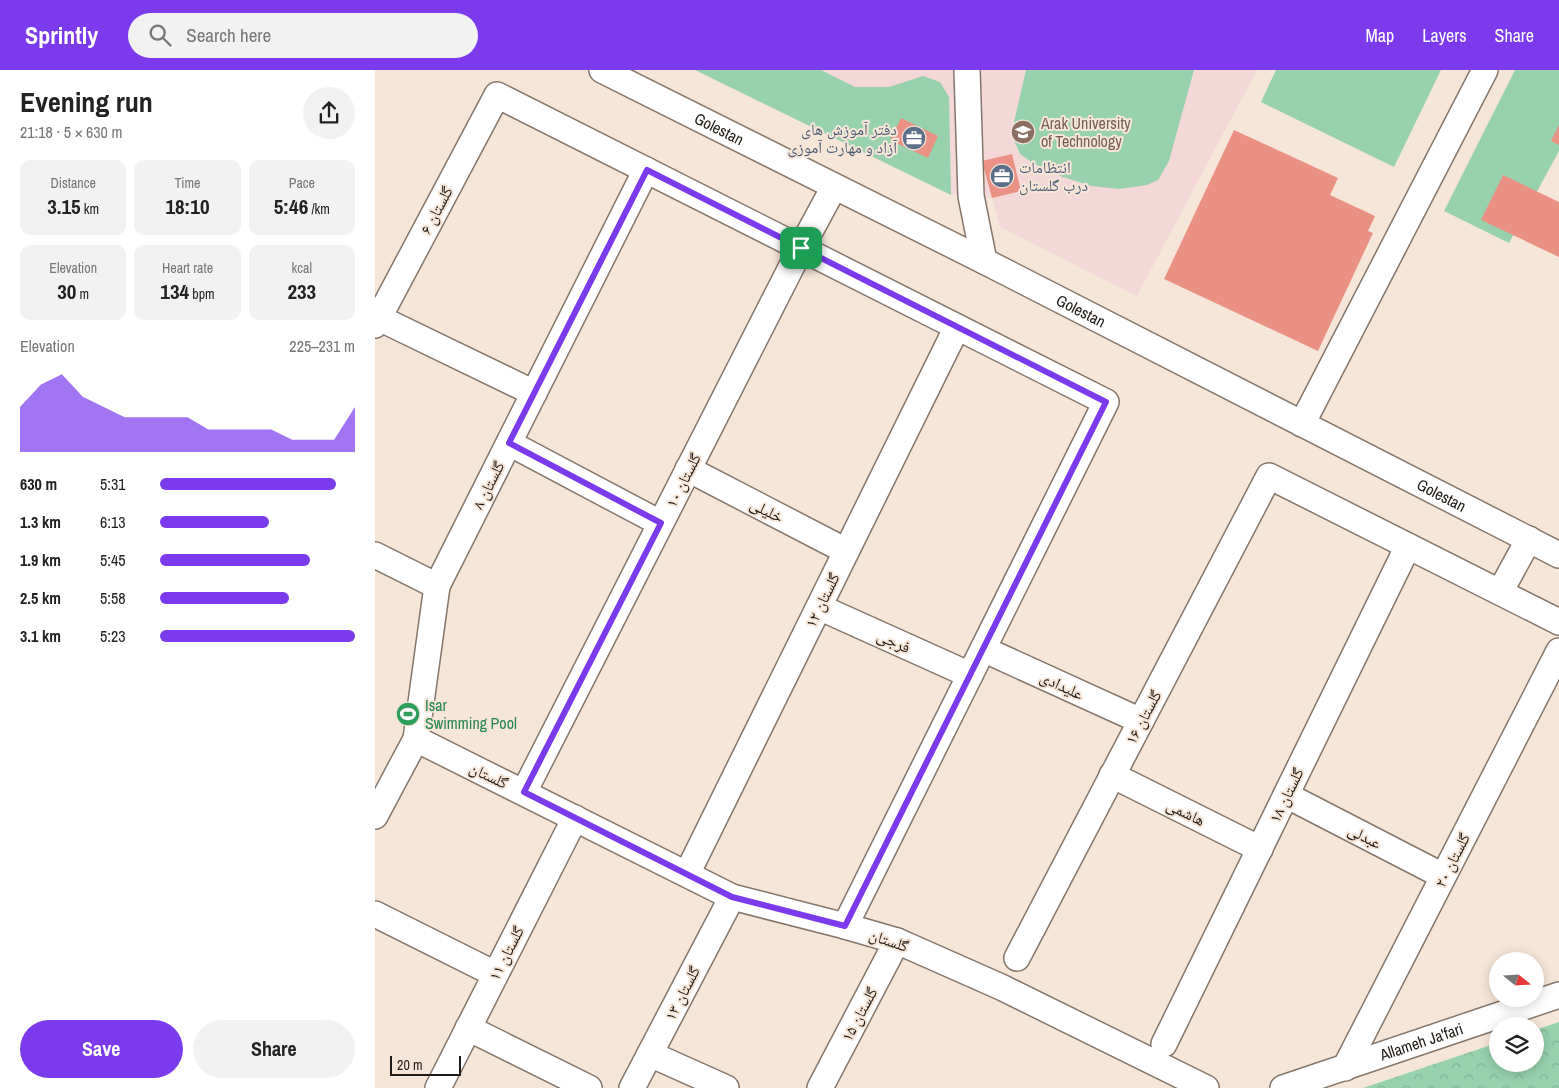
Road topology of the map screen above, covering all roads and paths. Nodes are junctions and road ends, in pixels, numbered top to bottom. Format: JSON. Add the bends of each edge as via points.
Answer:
{"nodes":[{"id":1,"x":602,"y":70,"type":"edge"},
{"id":2,"x":967,"y":70,"type":"edge"},
{"id":3,"x":1485,"y":70,"type":"edge"},
{"id":4,"x":647,"y":170,"type":"junction"},
{"id":5,"x":834,"y":188,"type":"junction"},
{"id":6,"x":801,"y":248,"type":"junction"},
{"id":7,"x":984,"y":261,"type":"junction"},
{"id":8,"x":377,"y":321,"type":"edge"},
{"id":9,"x":957,"y":327,"type":"junction"},
{"id":10,"x":534,"y":393,"type":"junction"},
{"id":11,"x":1302,"y":424,"type":"junction"},
{"id":12,"x":509,"y":443,"type":"junction"},
{"id":13,"x":688,"y":469,"type":"junction"},
{"id":14,"x":661,"y":523,"type":"junction"},
{"id":15,"x":1529,"y":540,"type":"junction"},
{"id":16,"x":1408,"y":546,"type":"junction"},
{"id":17,"x":846,"y":551,"type":"junction"},
{"id":18,"x":1559,"y":554,"type":"edge"},
{"id":19,"x":375,"y":555,"type":"edge"},
{"id":20,"x":437,"y":586,"type":"junction"},
{"id":21,"x":1500,"y":592,"type":"junction"},
{"id":22,"x":819,"y":607,"type":"junction"},
{"id":23,"x":1559,"y":622,"type":"edge"},
{"id":24,"x":983,"y":648,"type":"junction"},
{"id":25,"x":1559,"y":651,"type":"edge"},
{"id":26,"x":970,"y":675,"type":"junction"},
{"id":27,"x":1141,"y":721,"type":"junction"},
{"id":28,"x":416,"y":739,"type":"junction"},
{"id":29,"x":1112,"y":775,"type":"junction"},
{"id":30,"x":524,"y":792,"type":"junction"},
{"id":31,"x":1286,"y":795,"type":"junction"},
{"id":32,"x":375,"y":816,"type":"edge"},
{"id":33,"x":575,"y":818,"type":"junction"},
{"id":34,"x":1260,"y":849,"type":"junction"},
{"id":35,"x":687,"y":874,"type":"junction"},
{"id":36,"x":1443,"y":876,"type":"junction"},
{"id":37,"x":732,"y":897,"type":"junction"},
{"id":38,"x":375,"y":914,"type":"edge"},
{"id":39,"x":845,"y":926,"type":"junction"},
{"id":40,"x":897,"y":941,"type":"junction"},
{"id":41,"x":1017,"y":958,"type":"dead end"},
{"id":42,"x":495,"y":974,"type":"junction"},
{"id":43,"x":1559,"y":995,"type":"edge"},
{"id":44,"x":468,"y":1028,"type":"junction"},
{"id":45,"x":1164,"y":1044,"type":"dead end"},
{"id":46,"x":651,"y":1054,"type":"junction"},
{"id":47,"x":1345,"y":1068,"type":"junction"},
{"id":48,"x":438,"y":1088,"type":"edge"},
{"id":49,"x":589,"y":1088,"type":"edge"},
{"id":50,"x":632,"y":1088,"type":"edge"},
{"id":51,"x":726,"y":1088,"type":"edge"},
{"id":52,"x":820,"y":1088,"type":"edge"},
{"id":53,"x":1206,"y":1088,"type":"edge"},
{"id":54,"x":1283,"y":1088,"type":"edge"}],
"edges":[{"from":1,"to":5,"type":"street","name":"Golestan"},
{"from":2,"to":7,"type":"street","via":[[971,196]]},
{"from":3,"to":11,"type":"street"},
{"from":4,"to":6,"type":"street"},
{"from":4,"to":8,"type":"street","name":"گلستان ۶","via":[[497,95]]},
{"from":4,"to":10,"type":"street","name":"گلستان ۸"},
{"from":5,"to":6,"type":"street","name":"گلستان ۱۰"},
{"from":5,"to":7,"type":"street","name":"Golestan"},
{"from":6,"to":9,"type":"street"},
{"from":6,"to":13,"type":"street","name":"گلستان ۱۰"},
{"from":7,"to":11,"type":"street","name":"Golestan"},
{"from":8,"to":10,"type":"street"},
{"from":9,"to":17,"type":"street","name":"گلستان ۱۲"},
{"from":9,"to":24,"type":"street","via":[[1106,402]]},
{"from":10,"to":12,"type":"street","name":"گلستان ۸"},
{"from":11,"to":15,"type":"street","name":"Golestan"},
{"from":12,"to":14,"type":"street"},
{"from":12,"to":20,"type":"street","name":"گلستان ۸"},
{"from":13,"to":14,"type":"street","name":"گلستان ۱۰"},
{"from":13,"to":17,"type":"street","name":"خلیلی"},
{"from":14,"to":30,"type":"street","name":"گلستان ۱۰"},
{"from":15,"to":18,"type":"street","name":"Golestan"},
{"from":15,"to":21,"type":"street"},
{"from":16,"to":21,"type":"street"},
{"from":16,"to":27,"type":"street","name":"گلستان ۱۶","via":[[1269,476]]},
{"from":16,"to":31,"type":"street","name":"گلستان ۱۸"},
{"from":17,"to":22,"type":"street","name":"گلستان ۱۲"},
{"from":19,"to":20,"type":"street"},
{"from":20,"to":28,"type":"street"},
{"from":21,"to":23,"type":"street"},
{"from":22,"to":26,"type":"street","name":"فرجی"},
{"from":22,"to":35,"type":"street","name":"گلستان ۱۲"},
{"from":24,"to":26,"type":"street"},
{"from":24,"to":27,"type":"street","name":"علیدادی"},
{"from":25,"to":36,"type":"street","name":"گلستان ۲۰"},
{"from":26,"to":39,"type":"street"},
{"from":27,"to":29,"type":"street","name":"گلستان ۱۶"},
{"from":28,"to":30,"type":"street","name":"گلستان"},
{"from":28,"to":32,"type":"street"},
{"from":29,"to":34,"type":"street","name":"هاشمی"},
{"from":29,"to":41,"type":"street","name":"گلستان ۱۶"},
{"from":30,"to":33,"type":"street","name":"گلستان"},
{"from":31,"to":34,"type":"street","name":"گلستان ۱۸"},
{"from":31,"to":36,"type":"street","name":"عبدلی"},
{"from":33,"to":35,"type":"street","name":"گلستان"},
{"from":33,"to":42,"type":"street","name":"گلستان ۱۱"},
{"from":34,"to":45,"type":"street","name":"گلستان ۱۸"},
{"from":35,"to":37,"type":"street","name":"گلستان"},
{"from":36,"to":47,"type":"street","name":"گلستان ۲۰"},
{"from":37,"to":39,"type":"street","name":"گلستان"},
{"from":37,"to":46,"type":"street","name":"گلستان ۱۳"},
{"from":38,"to":42,"type":"street"},
{"from":39,"to":40,"type":"street","name":"گلستان"},
{"from":40,"to":52,"type":"street","name":"گلستان ۱۵"},
{"from":40,"to":53,"type":"street","name":"گلستان"},
{"from":42,"to":44,"type":"street","name":"گلستان ۱۱"},
{"from":43,"to":47,"type":"street","name":"Allameh Ja'fari"},
{"from":44,"to":48,"type":"street","name":"گلستان ۱۱"},
{"from":44,"to":49,"type":"street"},
{"from":46,"to":50,"type":"street","name":"گلستان ۱۳"},
{"from":46,"to":51,"type":"street"},
{"from":47,"to":54,"type":"street","name":"Allameh Ja'fari"}]}
